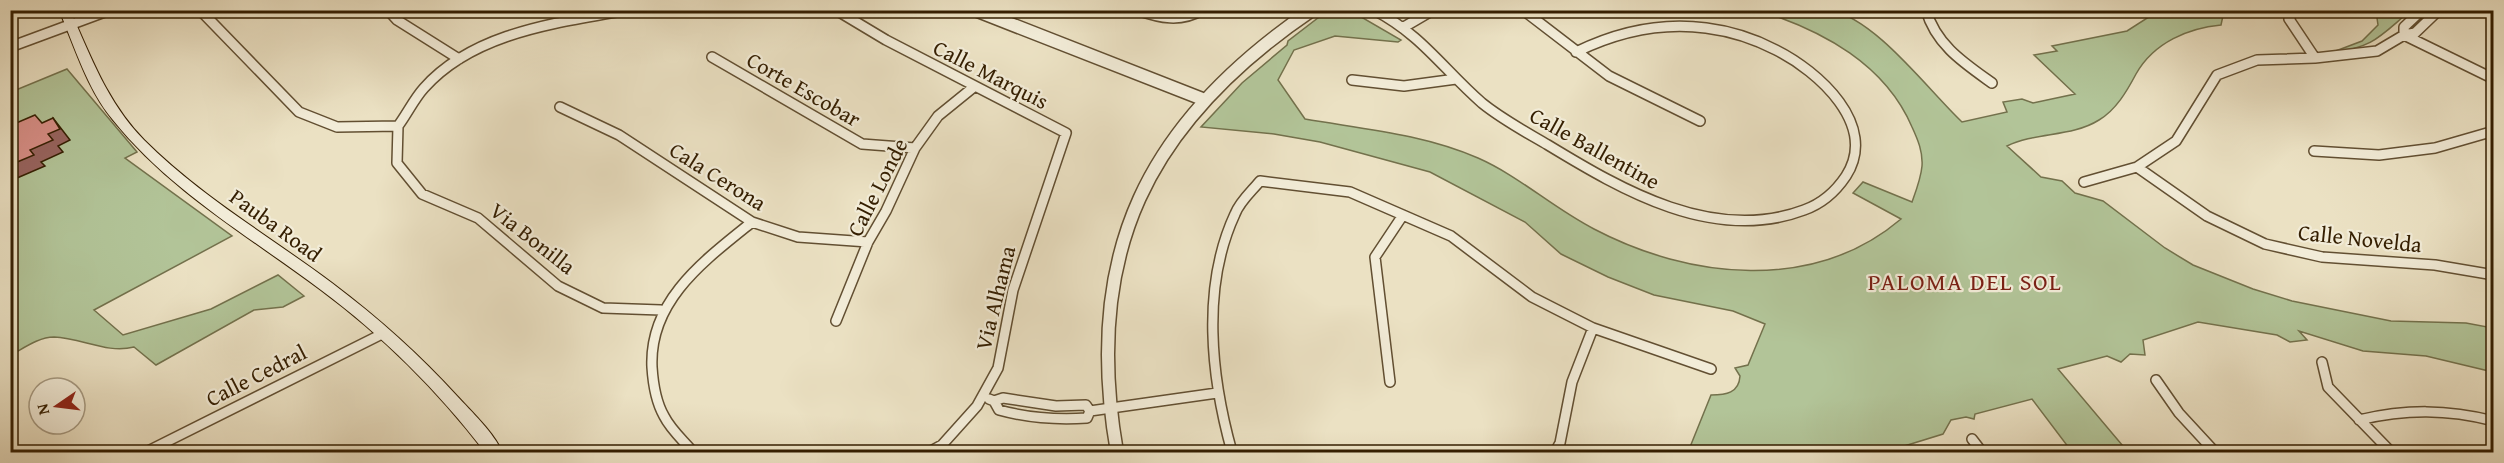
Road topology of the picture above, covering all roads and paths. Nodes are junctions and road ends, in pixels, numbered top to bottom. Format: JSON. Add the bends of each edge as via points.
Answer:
{"nodes":[{"id":1,"x":64,"y":10,"type":"edge"},
{"id":2,"x":111,"y":10,"type":"edge"},
{"id":3,"x":200,"y":10,"type":"edge"},
{"id":4,"x":388,"y":10,"type":"edge"},
{"id":5,"x":627,"y":10,"type":"edge"},
{"id":6,"x":836,"y":10,"type":"edge"},
{"id":7,"x":975,"y":10,"type":"edge"},
{"id":8,"x":1137,"y":10,"type":"edge"},
{"id":9,"x":1202,"y":10,"type":"edge"},
{"id":10,"x":1312,"y":10,"type":"edge"},
{"id":11,"x":1374,"y":10,"type":"edge"},
{"id":12,"x":1433,"y":10,"type":"edge"},
{"id":13,"x":1523,"y":10,"type":"edge"},
{"id":14,"x":1926,"y":10,"type":"edge"},
{"id":15,"x":1986,"y":10,"type":"edge"},
{"id":16,"x":2022,"y":10,"type":"edge"},
{"id":17,"x":2294,"y":10,"type":"edge"},
{"id":18,"x":2422,"y":10,"type":"edge"},
{"id":19,"x":2439,"y":10,"type":"edge"},
{"id":20,"x":71,"y":25,"type":"junction"},
{"id":21,"x":1404,"y":27,"type":"junction"},
{"id":22,"x":2404,"y":35,"type":"junction"},
{"id":23,"x":10,"y":47,"type":"edge"},
{"id":24,"x":1576,"y":52,"type":"junction"},
{"id":25,"x":712,"y":57,"type":"dead end"},
{"id":26,"x":2315,"y":58,"type":"junction"},
{"id":27,"x":459,"y":59,"type":"junction"},
{"id":28,"x":1456,"y":79,"type":"junction"},
{"id":29,"x":2493,"y":79,"type":"edge"},
{"id":30,"x":1352,"y":80,"type":"dead end"},
{"id":31,"x":1992,"y":82,"type":"dead end"},
{"id":32,"x":975,"y":86,"type":"junction"},
{"id":33,"x":1205,"y":100,"type":"junction"},
{"id":34,"x":560,"y":107,"type":"dead end"},
{"id":35,"x":1700,"y":122,"type":"dead end"},
{"id":36,"x":398,"y":126,"type":"junction"},
{"id":37,"x":2493,"y":131,"type":"edge"},
{"id":38,"x":1066,"y":133,"type":"joint"},
{"id":39,"x":915,"y":148,"type":"junction"},
{"id":40,"x":2314,"y":151,"type":"dead end"},
{"id":41,"x":2137,"y":167,"type":"junction"},
{"id":42,"x":2084,"y":182,"type":"dead end"},
{"id":43,"x":1403,"y":215,"type":"junction"},
{"id":44,"x":752,"y":222,"type":"junction"},
{"id":45,"x":868,"y":242,"type":"junction"},
{"id":46,"x":2493,"y":275,"type":"edge"},
{"id":47,"x":661,"y":310,"type":"junction"},
{"id":48,"x":836,"y":321,"type":"dead end"},
{"id":49,"x":1593,"y":328,"type":"junction"},
{"id":50,"x":384,"y":333,"type":"junction"},
{"id":51,"x":2322,"y":362,"type":"dead end"},
{"id":52,"x":1710,"y":369,"type":"dead end"},
{"id":53,"x":2156,"y":380,"type":"dead end"},
{"id":54,"x":1390,"y":382,"type":"dead end"},
{"id":55,"x":1217,"y":393,"type":"junction"},
{"id":56,"x":982,"y":397,"type":"junction"},
{"id":57,"x":1107,"y":408,"type":"junction"},
{"id":58,"x":2359,"y":420,"type":"junction"},
{"id":59,"x":2493,"y":421,"type":"edge"},
{"id":60,"x":1972,"y":439,"type":"dead end"},
{"id":61,"x":146,"y":453,"type":"edge"},
{"id":62,"x":494,"y":453,"type":"edge"},
{"id":63,"x":693,"y":453,"type":"edge"},
{"id":64,"x":928,"y":453,"type":"edge"},
{"id":65,"x":1117,"y":453,"type":"edge"},
{"id":66,"x":1232,"y":453,"type":"edge"},
{"id":67,"x":1555,"y":453,"type":"edge"},
{"id":68,"x":1982,"y":453,"type":"edge"},
{"id":69,"x":2215,"y":453,"type":"edge"},
{"id":70,"x":2391,"y":453,"type":"edge"}],
"edges":[{"from":1,"to":20,"type":"main road","name":"Pauba Road"},
{"from":2,"to":20,"type":"street"},
{"from":3,"to":36,"type":"street","via":[[299,112],[337,127]]},
{"from":4,"to":27,"type":"street","via":[[397,20]]},
{"from":5,"to":27,"type":"street","via":[[500,39]]},
{"from":6,"to":32,"type":"street","name":"Calle Marquis"},
{"from":7,"to":33,"type":"street"},
{"from":8,"to":9,"type":"street","via":[[1165,20],[1191,18]]},
{"from":10,"to":33,"type":"street"},
{"from":11,"to":21,"type":"street","name":"Calle Ballentine"},
{"from":12,"to":21,"type":"street"},
{"from":13,"to":24,"type":"street"},
{"from":14,"to":31,"type":"street","via":[[1929,25],[1952,53]]},
{"from":15,"to":16,"type":"street"},
{"from":17,"to":26,"type":"street","via":[[2289,19]]},
{"from":18,"to":22,"type":"street","via":[[2404,27]]},
{"from":19,"to":22,"type":"street","via":[[2415,33]]},
{"from":20,"to":23,"type":"street"},
{"from":20,"to":50,"type":"main road","name":"Pauba Road","via":[[104,100],[164,166]]},
{"from":21,"to":28,"type":"street","name":"Calle Ballentine"},
{"from":22,"to":26,"type":"street","via":[[2378,51]]},
{"from":22,"to":29,"type":"street"},
{"from":24,"to":28,"type":"street","name":"Calle Ballentine","via":[[1597,41],[1651,27],[1724,31],[1762,44],[1804,66],[1839,101],[1858,138],[1852,167],[1832,197],[1794,213],[1751,220],[1704,218],[1646,201],[1600,177],[1495,112]]},
{"from":24,"to":35,"type":"street","via":[[1609,76]]},
{"from":25,"to":39,"type":"street","name":"Corte Escobar","via":[[862,144]]},
{"from":26,"to":41,"type":"street","via":[[2258,60],[2217,75],[2176,141]]},
{"from":27,"to":36,"type":"street","via":[[425,87]]},
{"from":28,"to":30,"type":"street","via":[[1417,87]]},
{"from":32,"to":38,"type":"street","name":"Calle Marquis"},
{"from":32,"to":39,"type":"street","name":"Calle Londe","via":[[938,116]]},
{"from":33,"to":57,"type":"street","via":[[1183,125],[1147,181],[1121,248],[1105,333]]},
{"from":34,"to":44,"type":"street","name":"Cala Cerona","via":[[619,135]]},
{"from":36,"to":47,"type":"street","name":"Via Bonilla","via":[[397,163],[422,194],[478,218],[558,286],[603,308]]},
{"from":37,"to":40,"type":"street","via":[[2435,148],[2379,155]]},
{"from":38,"to":56,"type":"street","name":"Via Alhama","via":[[1013,290],[998,368]]},
{"from":39,"to":45,"type":"street","name":"Calle Londe"},
{"from":41,"to":42,"type":"street"},
{"from":41,"to":46,"type":"street","name":"Calle Novelda","via":[[2177,198],[2226,227],[2283,250],[2354,261],[2435,265]]},
{"from":43,"to":49,"type":"street","via":[[1451,236],[1532,297]]},
{"from":43,"to":54,"type":"street","via":[[1375,257]]},
{"from":43,"to":55,"type":"street","via":[[1350,192],[1260,180],[1236,212],[1223,251],[1212,323]]},
{"from":44,"to":45,"type":"street","name":"Cala Cerona","via":[[798,237]]},
{"from":44,"to":47,"type":"street","via":[[692,270]]},
{"from":45,"to":48,"type":"street","name":"Calle Londe"},
{"from":47,"to":63,"type":"street","via":[[649,366],[662,414]]},
{"from":49,"to":52,"type":"street"},
{"from":49,"to":67,"type":"street","via":[[1572,382]]},
{"from":50,"to":61,"type":"street","name":"Calle Cedral"},
{"from":50,"to":62,"type":"main road","name":"Pauba Road","via":[[451,399]]},
{"from":51,"to":58,"type":"street","via":[[2328,387]]},
{"from":53,"to":69,"type":"street"},
{"from":55,"to":57,"type":"street"},
{"from":55,"to":66,"type":"street"},
{"from":56,"to":57,"type":"street","via":[[994,401],[999,410],[1054,420],[1087,418],[1090,411]]},
{"from":56,"to":64,"type":"street","name":"Via Alhama","via":[[942,445]]},
{"from":57,"to":65,"type":"street"},
{"from":58,"to":59,"type":"street","via":[[2398,410],[2458,411]]},
{"from":58,"to":70,"type":"street"},
{"from":60,"to":68,"type":"street"}]}
